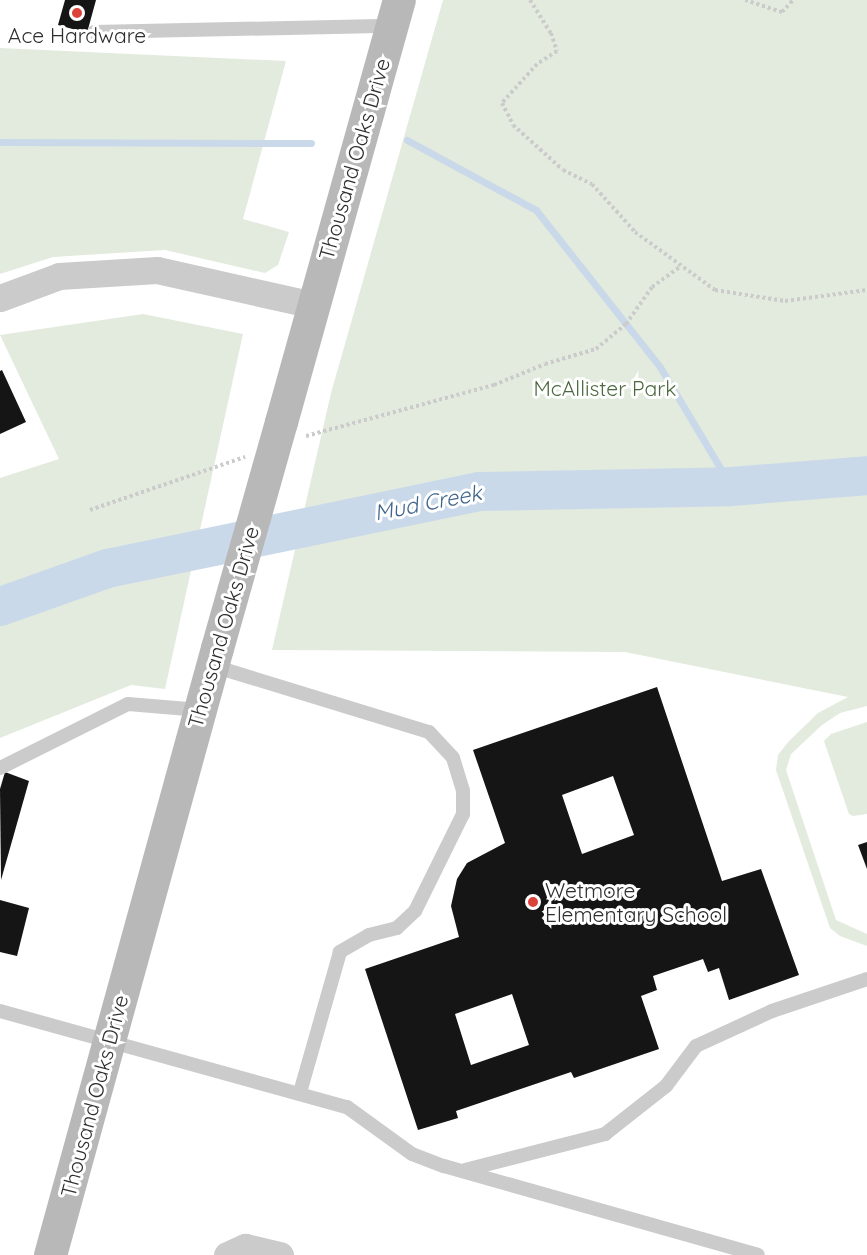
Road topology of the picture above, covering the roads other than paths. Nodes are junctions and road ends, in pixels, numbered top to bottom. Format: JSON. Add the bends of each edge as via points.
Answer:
{"nodes":[{"id":1,"x":395,"y":13,"type":"edge"},
{"id":2,"x":94,"y":32,"type":"dead end"},
{"id":3,"x":0,"y":298,"type":"edge"},
{"id":4,"x":313,"y":305,"type":"junction"},
{"id":5,"x":215,"y":657,"type":"junction"},
{"id":6,"x":200,"y":710,"type":"junction"},
{"id":7,"x":0,"y":768,"type":"edge"},
{"id":8,"x":867,"y":979,"type":"edge"},
{"id":9,"x":0,"y":1011,"type":"edge"},
{"id":10,"x":109,"y":1041,"type":"junction"},
{"id":11,"x":300,"y":1092,"type":"junction"},
{"id":12,"x":463,"y":1171,"type":"junction"},
{"id":13,"x":50,"y":1255,"type":"edge"},
{"id":14,"x":227,"y":1255,"type":"edge"},
{"id":15,"x":280,"y":1255,"type":"edge"},
{"id":16,"x":758,"y":1255,"type":"edge"}],
"edges":[{"from":1,"to":2,"type":"lane"},
{"from":1,"to":4,"type":"main road","name":"Thousand Oaks Drive"},
{"from":3,"to":4,"type":"street","via":[[58,276],[157,270]]},
{"from":4,"to":5,"type":"main road","name":"Thousand Oaks Drive","bridge":true,"via":[[290,430]]},
{"from":5,"to":6,"type":"main road","name":"Thousand Oaks Drive"},
{"from":5,"to":11,"type":"lane","via":[[429,732],[453,758],[463,791],[463,814],[415,911],[397,928],[369,935],[340,952]]},
{"from":6,"to":7,"type":"lane","via":[[128,704]]},
{"from":6,"to":10,"type":"main road","name":"Thousand Oaks Drive"},
{"from":8,"to":12,"type":"lane","via":[[772,1011],[696,1046],[666,1086],[605,1134]]},
{"from":9,"to":10,"type":"lane"},
{"from":10,"to":11,"type":"lane"},
{"from":10,"to":13,"type":"main road","name":"Thousand Oaks Drive"},
{"from":11,"to":12,"type":"lane","via":[[347,1107],[412,1154]]},
{"from":12,"to":16,"type":"lane"},
{"from":14,"to":15,"type":"street","via":[[245,1247]]}]}
